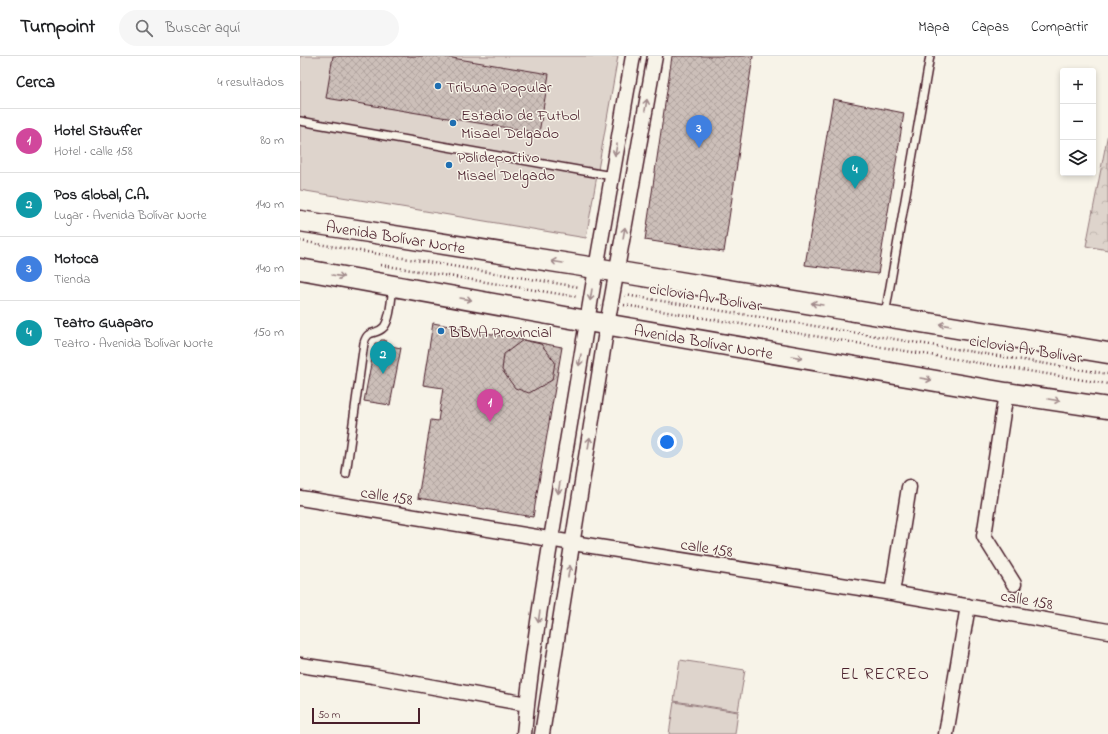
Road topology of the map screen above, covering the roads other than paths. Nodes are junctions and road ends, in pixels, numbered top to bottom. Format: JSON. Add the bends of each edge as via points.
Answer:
{"nodes":[{"id":1,"x":633,"y":56,"type":"edge"},
{"id":2,"x":655,"y":56,"type":"edge"},
{"id":3,"x":930,"y":56,"type":"edge"},
{"id":4,"x":300,"y":121,"type":"edge"},
{"id":5,"x":612,"y":176,"type":"junction"},
{"id":6,"x":300,"y":221,"type":"edge"},
{"id":7,"x":595,"y":268,"type":"junction"},
{"id":8,"x":300,"y":269,"type":"edge"},
{"id":9,"x":617,"y":272,"type":"junction"},
{"id":10,"x":393,"y":285,"type":"junction"},
{"id":11,"x":885,"y":315,"type":"junction"},
{"id":12,"x":587,"y":321,"type":"junction"},
{"id":13,"x":607,"y":325,"type":"junction"},
{"id":14,"x":1108,"y":353,"type":"edge"},
{"id":15,"x":1006,"y":393,"type":"junction"},
{"id":16,"x":1108,"y":408,"type":"edge"},
{"id":17,"x":346,"y":474,"type":"dead end"},
{"id":18,"x":908,"y":487,"type":"dead end"},
{"id":19,"x":300,"y":498,"type":"edge"},
{"id":20,"x":551,"y":540,"type":"junction"},
{"id":21,"x":573,"y":544,"type":"junction"},
{"id":22,"x":1014,"y":584,"type":"dead end"},
{"id":23,"x":892,"y":593,"type":"junction"},
{"id":24,"x":968,"y":606,"type":"junction"},
{"id":25,"x":1108,"y":630,"type":"edge"},
{"id":26,"x":300,"y":665,"type":"edge"},
{"id":27,"x":530,"y":682,"type":"junction"},
{"id":28,"x":550,"y":684,"type":"junction"},
{"id":29,"x":527,"y":704,"type":"junction"},
{"id":30,"x":524,"y":734,"type":"edge"},
{"id":31,"x":542,"y":734,"type":"edge"},
{"id":32,"x":946,"y":734,"type":"edge"}],
"edges":[{"from":1,"to":5,"type":"street","one_way":true},
{"from":9,"to":2,"type":"street","one_way":true},
{"from":3,"to":11,"type":"lane"},
{"from":4,"to":5,"type":"lane"},
{"from":5,"to":7,"type":"street"},
{"from":7,"to":6,"type":"main road","name":"Avenida Bolívar Norte","one_way":true},
{"from":7,"to":9,"type":"main road","name":"Avenida Bolívar Norte"},
{"from":7,"to":12,"type":"street","one_way":true},
{"from":8,"to":10,"type":"main road","name":"Avenida Bolívar Norte","one_way":true},
{"from":11,"to":9,"type":"main road","name":"Avenida Bolívar Norte","one_way":true},
{"from":9,"to":13,"type":"street"},
{"from":10,"to":12,"type":"main road","name":"Avenida Bolívar Norte","one_way":true},
{"from":10,"to":17,"type":"lane","via":[[388,320],[380,330],[369,333],[365,338]]},
{"from":14,"to":11,"type":"main road","name":"Avenida Bolívar Norte","one_way":true},
{"from":12,"to":13,"type":"main road","name":"Avenida Bolívar Norte"},
{"from":12,"to":20,"type":"street","one_way":true},
{"from":13,"to":15,"type":"main road","name":"Avenida Bolívar Norte","one_way":true},
{"from":21,"to":13,"type":"street","one_way":true},
{"from":15,"to":16,"type":"main road","name":"Avenida Bolívar Norte","one_way":true},
{"from":15,"to":22,"type":"street","via":[[984,536]]},
{"from":18,"to":23,"type":"street"},
{"from":19,"to":20,"type":"street","name":"calle 158"},
{"from":20,"to":21,"type":"street","name":"calle 158"},
{"from":20,"to":27,"type":"street","one_way":true},
{"from":21,"to":23,"type":"street","name":"calle 158"},
{"from":28,"to":21,"type":"street","one_way":true},
{"from":23,"to":24,"type":"street","name":"calle 158"},
{"from":24,"to":25,"type":"street","name":"calle 158"},
{"from":24,"to":32,"type":"street"},
{"from":26,"to":29,"type":"street"},
{"from":27,"to":28,"type":"street"},
{"from":27,"to":29,"type":"street"},
{"from":28,"to":31,"type":"street"},
{"from":29,"to":30,"type":"street"}]}
